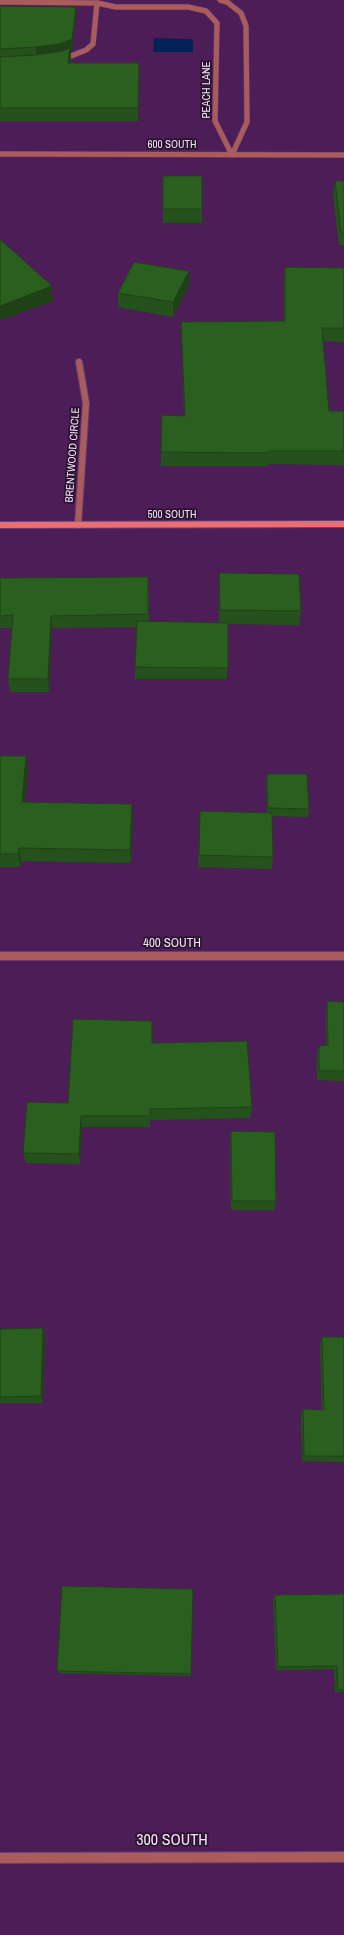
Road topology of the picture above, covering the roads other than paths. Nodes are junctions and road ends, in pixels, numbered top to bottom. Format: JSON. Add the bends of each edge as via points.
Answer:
{"nodes":[{"id":1,"x":106,"y":0,"type":"edge"},
{"id":2,"x":220,"y":0,"type":"edge"},
{"id":3,"x":0,"y":2,"type":"edge"},
{"id":4,"x":97,"y":3,"type":"junction"},
{"id":5,"x":56,"y":61,"type":"edge"},
{"id":6,"x":0,"y":154,"type":"edge"},
{"id":7,"x":232,"y":155,"type":"junction"},
{"id":8,"x":344,"y":155,"type":"edge"},
{"id":9,"x":80,"y":362,"type":"dead end"},
{"id":10,"x":344,"y":524,"type":"edge"},
{"id":11,"x":0,"y":525,"type":"edge"},
{"id":12,"x":78,"y":525,"type":"junction"},
{"id":13,"x":0,"y":956,"type":"edge"},
{"id":14,"x":344,"y":956,"type":"edge"},
{"id":15,"x":344,"y":1857,"type":"edge"},
{"id":16,"x":0,"y":1858,"type":"edge"}],
"edges":[{"from":1,"to":4,"type":"street","name":"PEACH LANE"},
{"from":2,"to":7,"type":"street","via":[[242,13],[246,26],[247,122]]},
{"from":3,"to":4,"type":"street","name":"PEACH LANE"},
{"from":4,"to":5,"type":"street","via":[[93,44],[86,50]]},
{"from":4,"to":7,"type":"street","name":"PEACH LANE","via":[[116,7],[188,7],[206,11],[215,19],[215,121]]},
{"from":6,"to":7,"type":"street","name":"600 SOUTH"},
{"from":7,"to":8,"type":"street","name":"600 SOUTH"},
{"from":9,"to":12,"type":"street","name":"BRENTWOOD CIRCLE","via":[[86,403]]},
{"from":10,"to":12,"type":"main road","name":"500 SOUTH"},
{"from":11,"to":12,"type":"main road","name":"500 SOUTH"},
{"from":13,"to":14,"type":"street","name":"400 SOUTH"},
{"from":15,"to":16,"type":"street","name":"300 SOUTH"}]}
